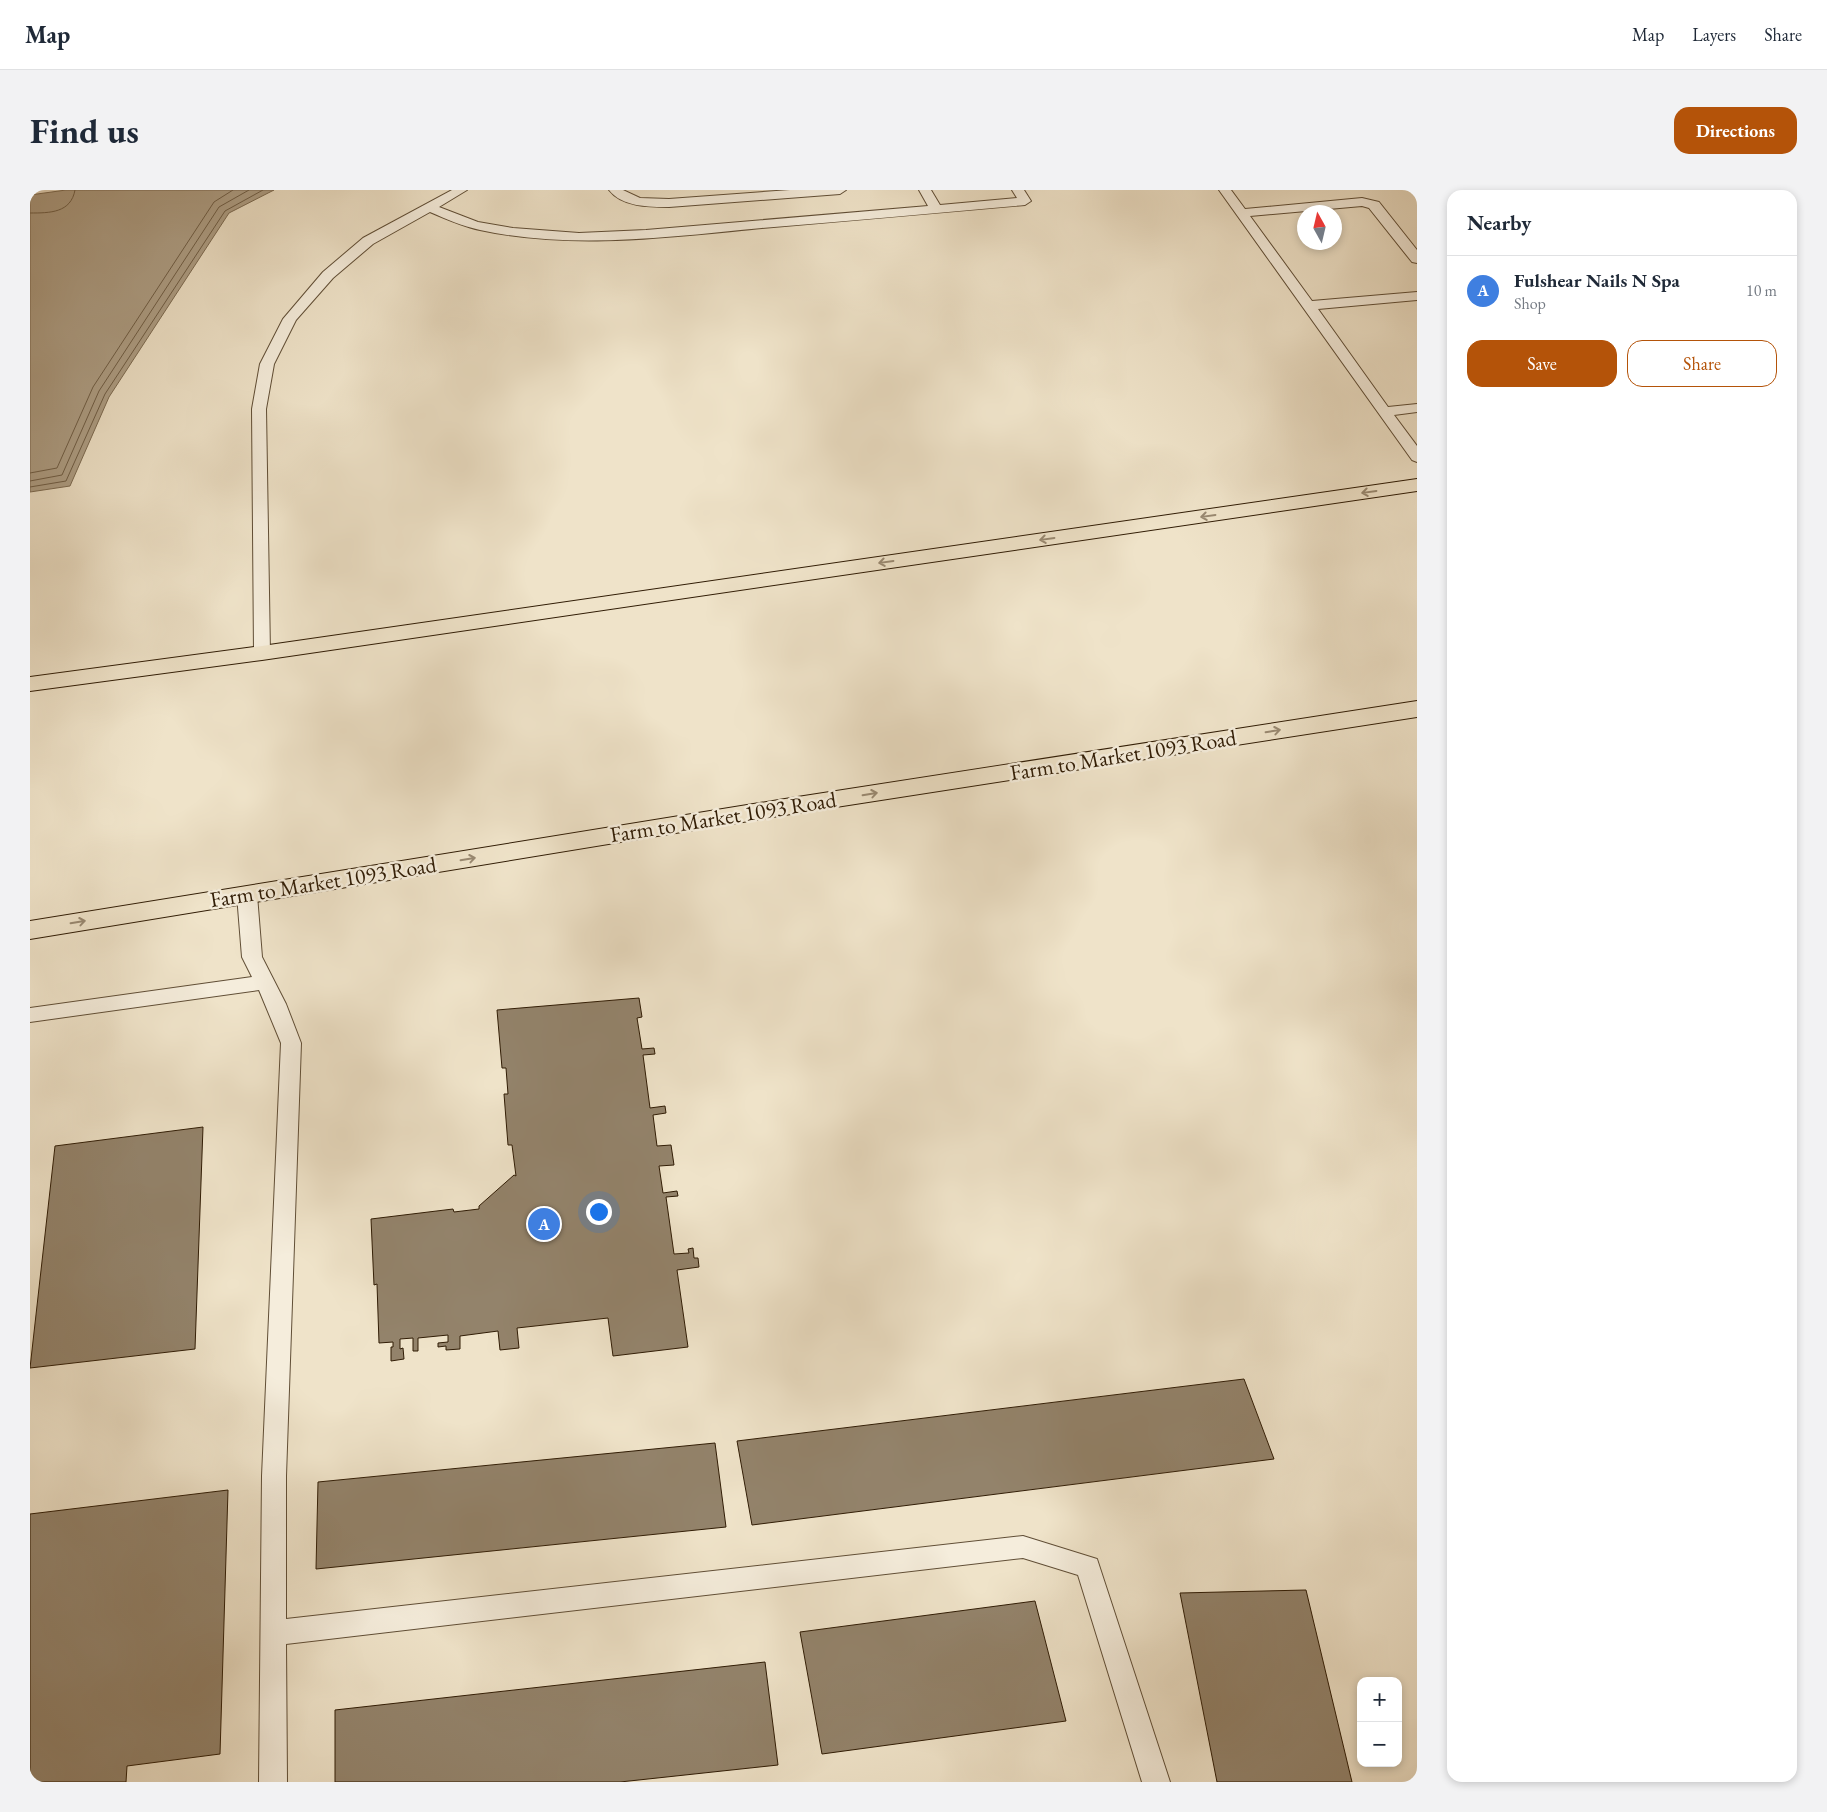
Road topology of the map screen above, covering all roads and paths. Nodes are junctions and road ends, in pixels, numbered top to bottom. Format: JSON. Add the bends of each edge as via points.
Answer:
{"nodes":[{"id":1,"x":461,"y":190,"type":"edge"},
{"id":2,"x":615,"y":190,"type":"edge"},
{"id":3,"x":840,"y":190,"type":"edge"},
{"id":4,"x":925,"y":190,"type":"edge"},
{"id":5,"x":1018,"y":190,"type":"edge"},
{"id":6,"x":1224,"y":190,"type":"edge"},
{"id":7,"x":430,"y":208,"type":"junction"},
{"id":8,"x":936,"y":209,"type":"junction"},
{"id":9,"x":1242,"y":213,"type":"junction"},
{"id":10,"x":1417,"y":259,"type":"edge"},
{"id":11,"x":1417,"y":296,"type":"edge"},
{"id":12,"x":1307,"y":306,"type":"junction"},
{"id":13,"x":1417,"y":408,"type":"edge"},
{"id":14,"x":1383,"y":412,"type":"junction"},
{"id":15,"x":1417,"y":457,"type":"edge"},
{"id":16,"x":1417,"y":485,"type":"edge"},
{"id":17,"x":262,"y":653,"type":"junction"},
{"id":18,"x":30,"y":684,"type":"edge"},
{"id":19,"x":1417,"y":709,"type":"edge"},
{"id":20,"x":247,"y":895,"type":"junction"},
{"id":21,"x":30,"y":930,"type":"edge"},
{"id":22,"x":265,"y":982,"type":"junction"},
{"id":23,"x":30,"y":1015,"type":"edge"},
{"id":24,"x":273,"y":1633,"type":"junction"},
{"id":25,"x":273,"y":1782,"type":"edge"},
{"id":26,"x":1156,"y":1782,"type":"edge"}],
"edges":[{"from":1,"to":7,"type":"lane"},
{"from":2,"to":3,"type":"lane","via":[[624,197],[647,203],[669,203]]},
{"from":4,"to":8,"type":"lane"},
{"from":5,"to":8,"type":"lane","via":[[1025,201]]},
{"from":6,"to":9,"type":"lane"},
{"from":7,"to":8,"type":"lane","via":[[479,226],[513,232],[578,236]]},
{"from":7,"to":17,"type":"lane","via":[[368,241],[328,275],[290,319],[267,364],[259,410]]},
{"from":9,"to":10,"type":"lane","via":[[1362,202],[1374,205]]},
{"from":9,"to":12,"type":"lane"},
{"from":11,"to":12,"type":"lane"},
{"from":12,"to":14,"type":"lane"},
{"from":13,"to":14,"type":"lane"},
{"from":14,"to":15,"type":"lane"},
{"from":16,"to":17,"type":"main road","one_way":true},
{"from":17,"to":18,"type":"main road"},
{"from":20,"to":19,"type":"main road","name":"Farm to Market 1093 Road","one_way":true},
{"from":21,"to":20,"type":"main road","name":"Farm to Market 1093 Road","one_way":true},
{"from":20,"to":22,"type":"lane","via":[[252,956]]},
{"from":22,"to":23,"type":"lane"},
{"from":22,"to":24,"type":"lane","via":[[291,1043],[274,1476]]},
{"from":24,"to":25,"type":"lane"},
{"from":24,"to":26,"type":"lane","via":[[1023,1547],[1088,1567]]}]}
